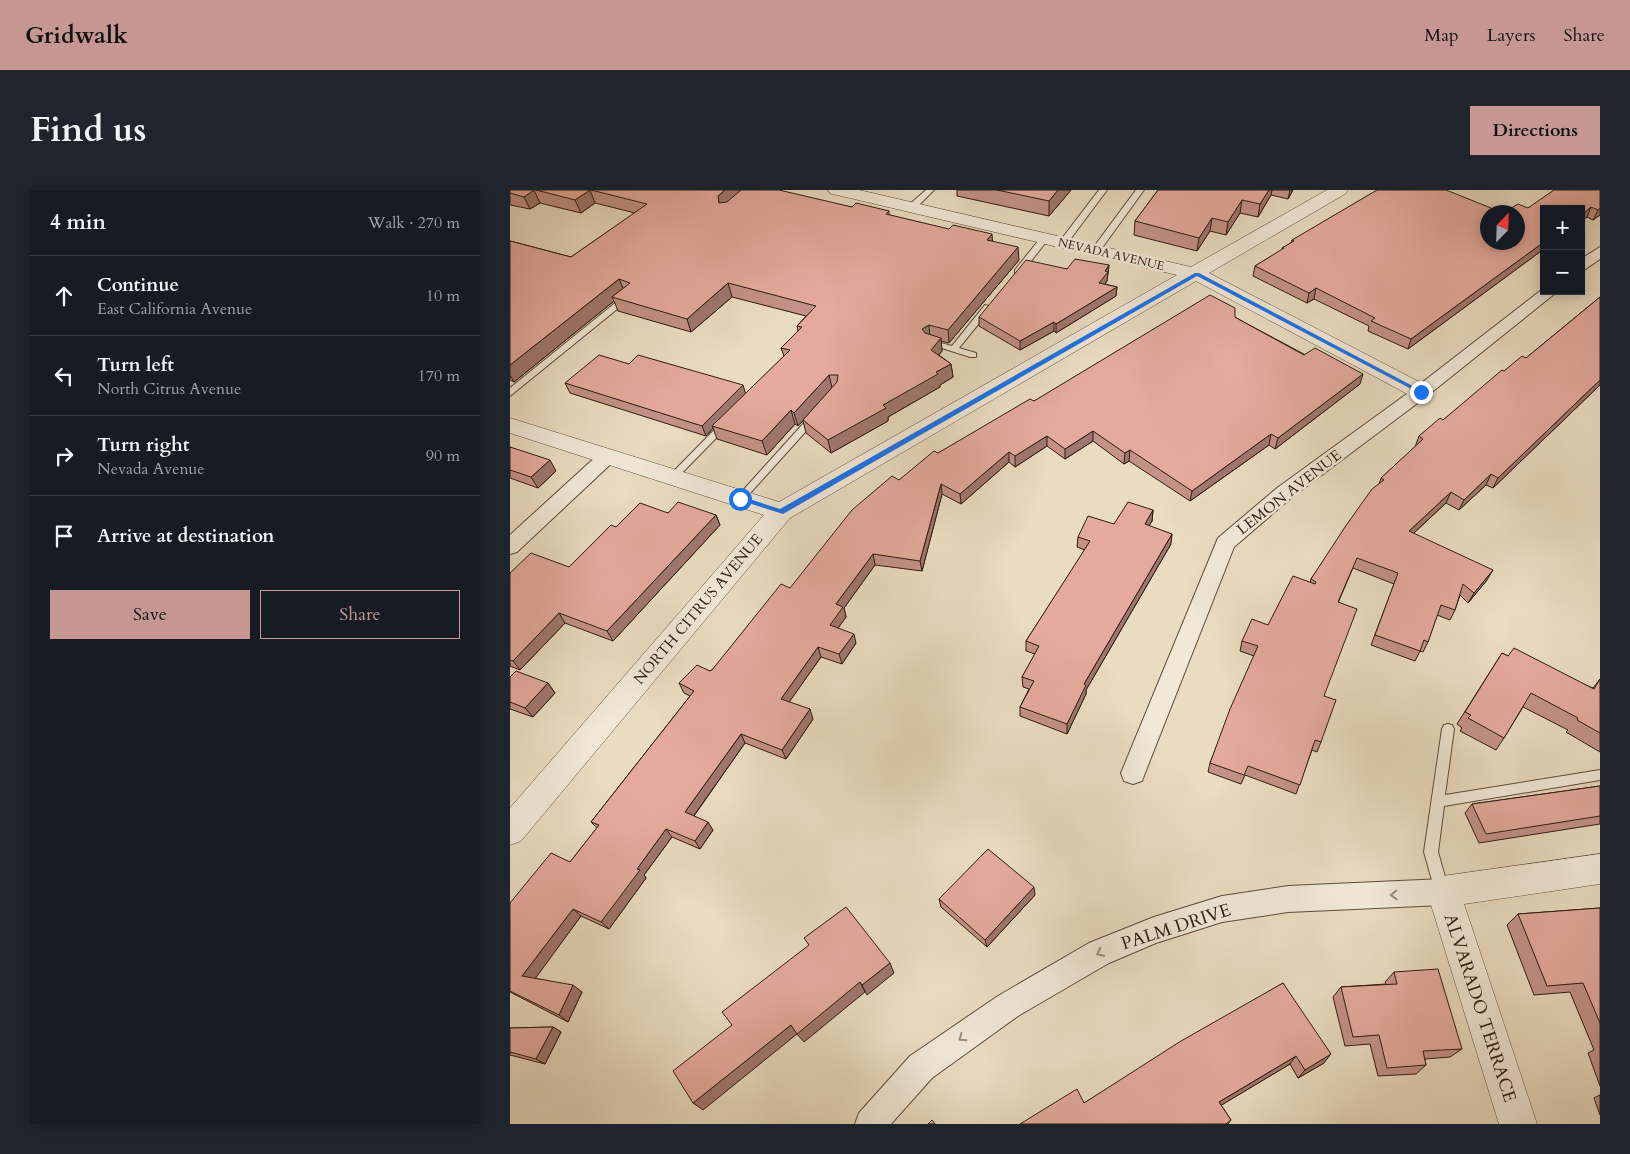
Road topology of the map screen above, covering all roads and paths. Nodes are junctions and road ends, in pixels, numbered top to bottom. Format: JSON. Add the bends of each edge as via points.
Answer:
{"nodes":[{"id":1,"x":837,"y":190,"type":"edge"},
{"id":2,"x":930,"y":190,"type":"edge"},
{"id":3,"x":1103,"y":190,"type":"edge"},
{"id":4,"x":1140,"y":190,"type":"edge"},
{"id":5,"x":1338,"y":190,"type":"edge"},
{"id":6,"x":912,"y":208,"type":"junction"},
{"id":7,"x":1054,"y":240,"type":"junction"},
{"id":8,"x":1096,"y":250,"type":"junction"},
{"id":9,"x":1600,"y":252,"type":"edge"},
{"id":10,"x":1585,"y":264,"type":"edge"},
{"id":11,"x":1197,"y":274,"type":"junction"},
{"id":12,"x":1009,"y":282,"type":"edge"},
{"id":13,"x":1545,"y":295,"type":"edge"},
{"id":14,"x":629,"y":296,"type":"edge"},
{"id":15,"x":997,"y":297,"type":"edge"},
{"id":16,"x":930,"y":343,"type":"edge"},
{"id":17,"x":954,"y":349,"type":"junction"},
{"id":18,"x":973,"y":355,"type":"dead end"},
{"id":19,"x":1421,"y":392,"type":"junction"},
{"id":20,"x":510,"y":393,"type":"edge"},
{"id":21,"x":823,"y":406,"type":"edge"},
{"id":22,"x":733,"y":416,"type":"edge"},
{"id":23,"x":510,"y":425,"type":"edge"},
{"id":24,"x":608,"y":456,"type":"junction"},
{"id":25,"x":673,"y":477,"type":"junction"},
{"id":26,"x":740,"y":499,"type":"junction"},
{"id":27,"x":781,"y":512,"type":"junction"},
{"id":28,"x":510,"y":547,"type":"edge"},
{"id":29,"x":1448,"y":729,"type":"dead end"},
{"id":30,"x":1132,"y":773,"type":"dead end"},
{"id":31,"x":1600,"y":775,"type":"edge"},
{"id":32,"x":1437,"y":802,"type":"junction"},
{"id":33,"x":510,"y":831,"type":"edge"},
{"id":34,"x":1600,"y":869,"type":"edge"},
{"id":35,"x":1443,"y":892,"type":"junction"},
{"id":36,"x":870,"y":1124,"type":"edge"},
{"id":37,"x":1518,"y":1124,"type":"edge"}],
"edges":[{"from":1,"to":6,"type":"street","name":"NEVADA AVENUE"},
{"from":2,"to":6,"type":"lane"},
{"from":3,"to":7,"type":"lane"},
{"from":4,"to":8,"type":"lane"},
{"from":5,"to":11,"type":"street","name":"NORTH CITRUS AVENUE"},
{"from":6,"to":7,"type":"street","name":"NEVADA AVENUE"},
{"from":7,"to":8,"type":"street","name":"NEVADA AVENUE"},
{"from":7,"to":12,"type":"lane"},
{"from":8,"to":11,"type":"street","name":"NEVADA AVENUE"},
{"from":9,"to":10,"type":"street"},
{"from":11,"to":19,"type":"street","name":"NEVADA AVENUE"},
{"from":11,"to":27,"type":"street","name":"NORTH CITRUS AVENUE"},
{"from":13,"to":19,"type":"street","name":"LEMON AVENUE"},
{"from":14,"to":20,"type":"lane"},
{"from":15,"to":17,"type":"lane"},
{"from":16,"to":17,"type":"lane"},
{"from":17,"to":18,"type":"lane"},
{"from":19,"to":30,"type":"street","name":"LEMON AVENUE","via":[[1284,493],[1225,543]]},
{"from":21,"to":26,"type":"lane"},
{"from":22,"to":25,"type":"lane"},
{"from":23,"to":24,"type":"street"},
{"from":24,"to":25,"type":"street"},
{"from":24,"to":28,"type":"street"},
{"from":25,"to":26,"type":"street"},
{"from":26,"to":27,"type":"street"},
{"from":27,"to":33,"type":"street","name":"NORTH CITRUS AVENUE"},
{"from":29,"to":32,"type":"lane"},
{"from":31,"to":32,"type":"lane"},
{"from":32,"to":35,"type":"lane","via":[[1431,852]]},
{"from":34,"to":35,"type":"street","name":"PALM DRIVE"},
{"from":35,"to":36,"type":"street","name":"PALM DRIVE","one_way":true,"via":[[1288,899],[1222,909],[1154,930],[1099,953],[1008,1006],[920,1067]]},
{"from":35,"to":37,"type":"street","name":"ALVARADO TERRACE"}]}
